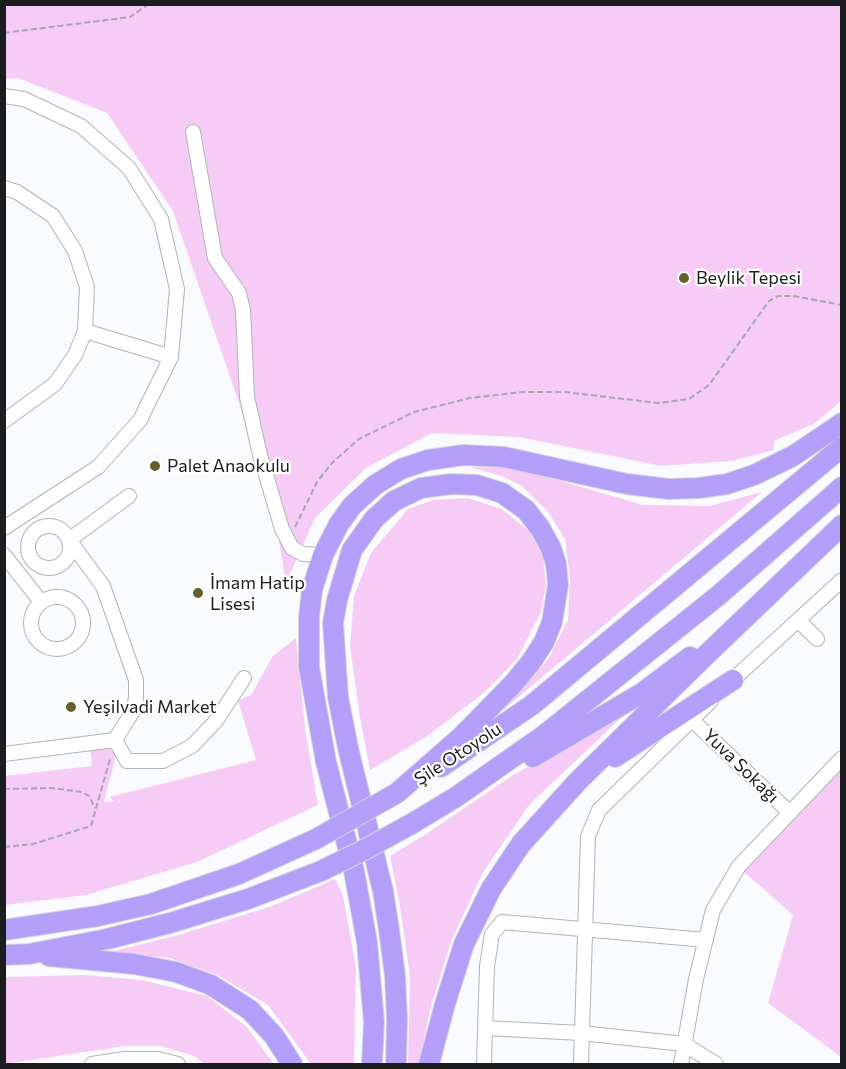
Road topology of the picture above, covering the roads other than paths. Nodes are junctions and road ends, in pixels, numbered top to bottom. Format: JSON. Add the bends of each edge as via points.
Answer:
{"nodes":[{"id":1,"x":4,"y":96,"type":"edge"},
{"id":2,"x":193,"y":132,"type":"dead end"},
{"id":3,"x":4,"y":188,"type":"edge"},
{"id":4,"x":85,"y":331,"type":"junction"},
{"id":5,"x":171,"y":357,"type":"junction"},
{"id":6,"x":4,"y":421,"type":"edge"},
{"id":7,"x":842,"y":423,"type":"edge"},
{"id":8,"x":842,"y":447,"type":"edge"},
{"id":9,"x":842,"y":488,"type":"edge"},
{"id":10,"x":129,"y":496,"type":"dead end"},
{"id":11,"x":842,"y":525,"type":"edge"},
{"id":12,"x":4,"y":528,"type":"edge"},
{"id":13,"x":4,"y":555,"type":"edge"},
{"id":14,"x":323,"y":555,"type":"junction"},
{"id":15,"x":842,"y":579,"type":"edge"},
{"id":16,"x":41,"y":603,"type":"dead end"},
{"id":17,"x":756,"y":608,"type":"junction"},
{"id":18,"x":798,"y":620,"type":"junction"},
{"id":19,"x":817,"y":639,"type":"dead end"},
{"id":20,"x":244,"y":678,"type":"dead end"},
{"id":21,"x":733,"y":680,"type":"junction"},
{"id":22,"x":692,"y":720,"type":"junction"},
{"id":23,"x":115,"y":740,"type":"junction"},
{"id":24,"x":4,"y":754,"type":"edge"},
{"id":25,"x":842,"y":758,"type":"edge"},
{"id":26,"x":578,"y":781,"type":"junction"},
{"id":27,"x":397,"y":793,"type":"junction"},
{"id":28,"x":456,"y":797,"type":"junction"},
{"id":29,"x":790,"y":813,"type":"junction"},
{"id":30,"x":4,"y":930,"type":"edge"},
{"id":31,"x":586,"y":930,"type":"junction"},
{"id":32,"x":706,"y":940,"type":"junction"},
{"id":33,"x":29,"y":954,"type":"junction"},
{"id":34,"x":4,"y":956,"type":"edge"},
{"id":35,"x":486,"y":1028,"type":"junction"},
{"id":36,"x":581,"y":1033,"type":"junction"},
{"id":37,"x":684,"y":1044,"type":"junction"},
{"id":38,"x":161,"y":1062,"type":"edge"},
{"id":39,"x":92,"y":1065,"type":"edge"},
{"id":40,"x":178,"y":1065,"type":"edge"},
{"id":41,"x":292,"y":1065,"type":"edge"},
{"id":42,"x":372,"y":1065,"type":"edge"},
{"id":43,"x":396,"y":1065,"type":"edge"},
{"id":44,"x":429,"y":1065,"type":"edge"},
{"id":45,"x":484,"y":1065,"type":"edge"},
{"id":46,"x":581,"y":1065,"type":"edge"},
{"id":47,"x":681,"y":1065,"type":"edge"},
{"id":48,"x":716,"y":1065,"type":"edge"}],
"edges":[{"from":1,"to":5,"type":"street","via":[[24,99],[81,126],[129,168],[142,188],[161,219],[177,289]]},
{"from":2,"to":14,"type":"street","via":[[216,258],[239,292],[247,397],[282,529],[292,548],[303,554]]},
{"from":3,"to":4,"type":"street","via":[[53,216],[75,251],[87,287]]},
{"from":4,"to":5,"type":"street"},
{"from":4,"to":6,"type":"street","via":[[75,355],[55,384]]},
{"from":5,"to":12,"type":"street","via":[[140,420],[98,467]]},
{"from":7,"to":14,"type":"highway","via":[[793,456],[754,475],[699,488],[669,489],[627,483],[504,457],[464,455],[428,460],[401,469],[375,485],[352,506]]},
{"from":8,"to":27,"type":"highway","name":"Şile Otoyolu","via":[[532,705],[464,753]]},
{"from":9,"to":28,"type":"highway","name":"Şile Otoyolu","via":[[710,603],[543,736]]},
{"from":10,"to":23,"type":"street","via":[[69,540],[103,586],[136,680],[132,711]]},
{"from":11,"to":17,"type":"highway"},
{"from":13,"to":16,"type":"street"},
{"from":14,"to":42,"type":"highway","via":[[312,590],[309,667],[326,762],[368,942],[374,1022]]},
{"from":15,"to":18,"type":"street"},
{"from":17,"to":26,"type":"highway"},
{"from":17,"to":28,"type":"highway","via":[[642,693]]},
{"from":18,"to":19,"type":"street"},
{"from":18,"to":21,"type":"street"},
{"from":20,"to":23,"type":"street","via":[[216,721],[192,746],[164,761],[127,761]]},
{"from":21,"to":22,"type":"street"},
{"from":21,"to":26,"type":"highway"},
{"from":22,"to":29,"type":"street","name":"Yuva Sokağı"},
{"from":22,"to":31,"type":"street","via":[[599,810],[588,836]]},
{"from":23,"to":24,"type":"street"},
{"from":25,"to":29,"type":"street"},
{"from":26,"to":44,"type":"highway","via":[[521,844],[483,904],[454,971]]},
{"from":27,"to":30,"type":"highway","name":"Şile Otoyolu","bridge":true,"via":[[316,838],[239,874],[151,904]]},
{"from":27,"to":43,"type":"highway","via":[[513,684],[544,642],[552,622],[558,585],[551,548],[526,510],[502,493],[451,483],[421,488],[394,501],[374,519],[352,550],[337,600],[333,623],[338,697],[383,891],[395,976]]},
{"from":28,"to":33,"type":"highway","name":"Şile Otoyolu","bridge":true,"via":[[321,871],[212,911],[107,939]]},
{"from":29,"to":32,"type":"street","via":[[739,866],[713,910]]},
{"from":31,"to":32,"type":"street"},
{"from":31,"to":35,"type":"street","via":[[502,922],[492,934],[487,966]]},
{"from":31,"to":36,"type":"street"},
{"from":32,"to":37,"type":"street"},
{"from":33,"to":34,"type":"highway","name":"Şile Otoyolu"},
{"from":33,"to":41,"type":"highway","via":[[144,966],[211,985],[250,1010],[274,1036]]},
{"from":35,"to":36,"type":"street"},
{"from":35,"to":45,"type":"street"},
{"from":36,"to":37,"type":"street"},
{"from":36,"to":46,"type":"street"},
{"from":37,"to":47,"type":"street"},
{"from":37,"to":48,"type":"street"},
{"from":38,"to":39,"type":"street","via":[[125,1059]]},
{"from":38,"to":40,"type":"street"}]}
